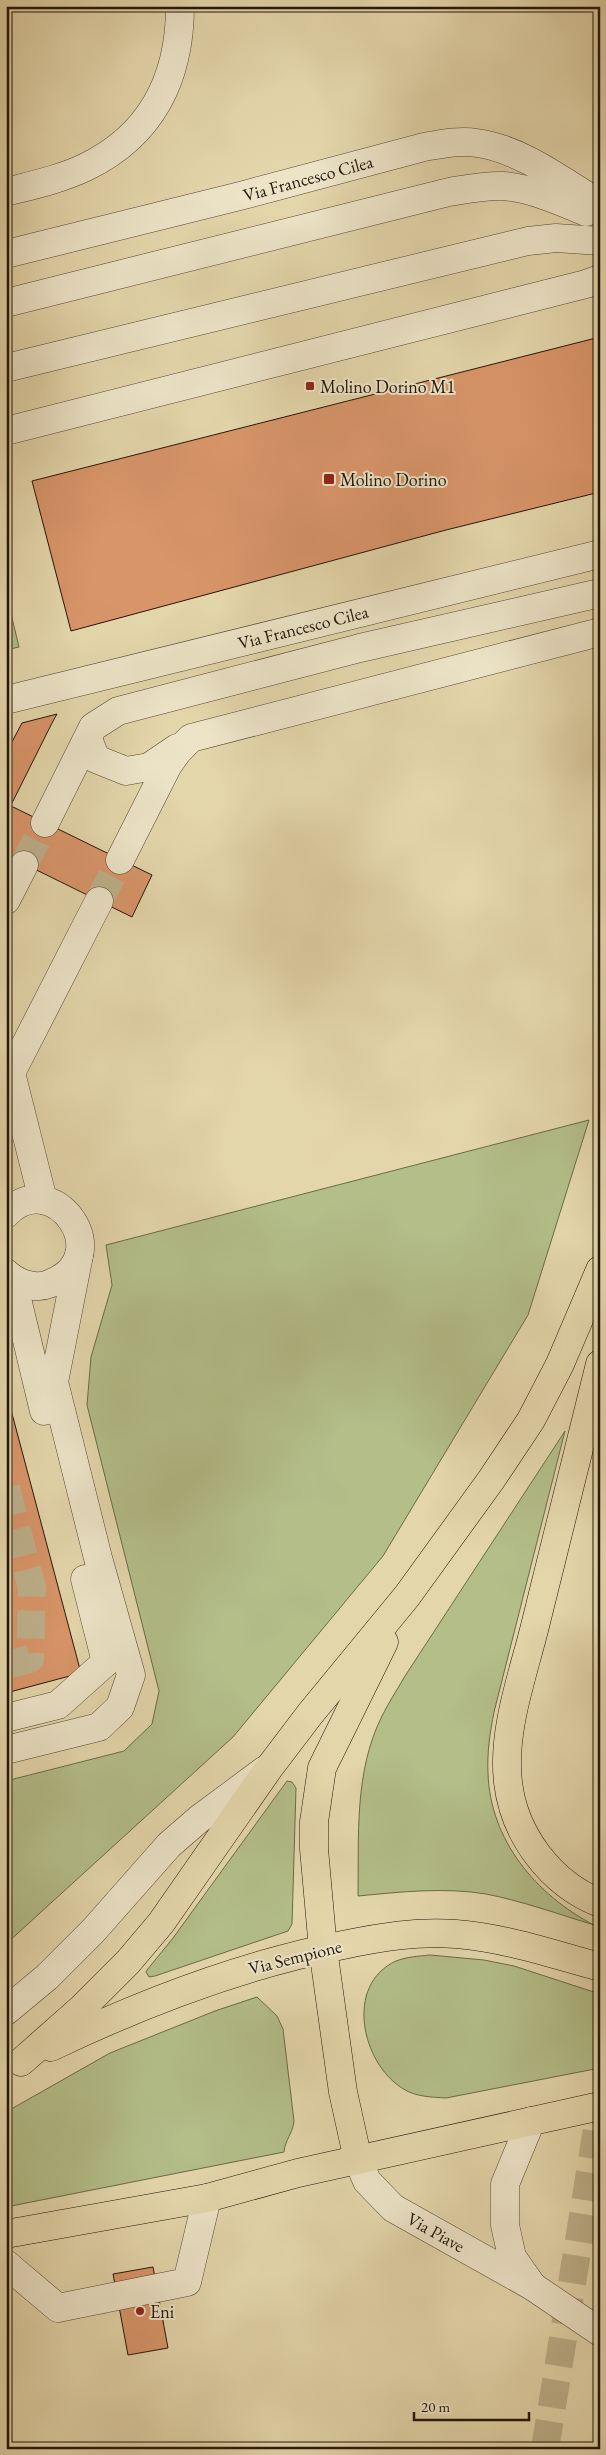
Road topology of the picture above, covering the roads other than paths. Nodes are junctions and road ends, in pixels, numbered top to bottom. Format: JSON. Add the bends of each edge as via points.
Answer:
{"nodes":[{"id":1,"x":180,"y":6,"type":"edge"},
{"id":2,"x":6,"y":192,"type":"edge"},
{"id":3,"x":600,"y":204,"type":"edge"},
{"id":4,"x":600,"y":217,"type":"edge"},
{"id":5,"x":600,"y":241,"type":"edge"},
{"id":6,"x":6,"y":254,"type":"edge"},
{"id":7,"x":595,"y":282,"type":"edge"},
{"id":8,"x":6,"y":303,"type":"edge"},
{"id":9,"x":6,"y":368,"type":"edge"},
{"id":10,"x":6,"y":431,"type":"edge"},
{"id":11,"x":600,"y":554,"type":"edge"},
{"id":12,"x":600,"y":593,"type":"edge"},
{"id":13,"x":600,"y":632,"type":"edge"},
{"id":14,"x":6,"y":700,"type":"edge"},
{"id":15,"x":191,"y":738,"type":"junction"},
{"id":16,"x":88,"y":739,"type":"junction"},
{"id":17,"x":45,"y":823,"type":"tunnel mouth"},
{"id":18,"x":120,"y":860,"type":"tunnel mouth"},
{"id":19,"x":24,"y":864,"type":"tunnel mouth"},
{"id":20,"x":6,"y":900,"type":"edge"},
{"id":21,"x":99,"y":901,"type":"tunnel mouth"},
{"id":22,"x":43,"y":1200,"type":"junction"},
{"id":23,"x":8,"y":1207,"type":"edge"},
{"id":24,"x":79,"y":1255,"type":"junction"},
{"id":25,"x":600,"y":1270,"type":"edge"},
{"id":26,"x":9,"y":1276,"type":"edge"},
{"id":27,"x":600,"y":1364,"type":"edge"},
{"id":28,"x":407,"y":1596,"type":"junction"},
{"id":29,"x":6,"y":1718,"type":"edge"},
{"id":30,"x":6,"y":1750,"type":"edge"},
{"id":31,"x":269,"y":1768,"type":"junction"},
{"id":32,"x":600,"y":1903,"type":"edge"},
{"id":33,"x":324,"y":1949,"type":"junction"},
{"id":34,"x":600,"y":1967,"type":"edge"},
{"id":35,"x":6,"y":2011,"type":"edge"},
{"id":36,"x":13,"y":2067,"type":"edge"},
{"id":37,"x":592,"y":2106,"type":"edge"},
{"id":38,"x":531,"y":2121,"type":"junction"},
{"id":39,"x":358,"y":2160,"type":"junction"},
{"id":40,"x":207,"y":2198,"type":"junction"},
{"id":41,"x":6,"y":2234,"type":"edge"},
{"id":42,"x":6,"y":2264,"type":"edge"},
{"id":43,"x":532,"y":2286,"type":"junction"},
{"id":44,"x":600,"y":2332,"type":"edge"}],
"edges":[{"from":1,"to":2,"type":"street","via":[[176,56],[167,86],[151,114],[132,135],[113,152],[85,167]]},
{"from":3,"to":6,"type":"street","name":"Via Francesco Cilea","via":[[527,160],[500,148],[476,142],[453,142]]},
{"from":4,"to":8,"type":"street","via":[[527,190],[503,186],[449,192]]},
{"from":5,"to":9,"type":"street","via":[[528,240]]},
{"from":7,"to":10,"type":"street"},
{"from":11,"to":14,"type":"street","name":"Via Francesco Cilea"},
{"from":12,"to":16,"type":"street","via":[[360,648],[118,711],[93,726]]},
{"from":13,"to":15,"type":"street"},
{"from":15,"to":16,"type":"street","via":[[149,766],[126,771],[96,759]]},
{"from":15,"to":18,"type":"street","via":[[168,765]]},
{"from":16,"to":17,"type":"street"},
{"from":19,"to":20,"type":"street"},
{"from":21,"to":22,"type":"street","via":[[11,1073]]},
{"from":22,"to":23,"type":"street"},
{"from":22,"to":24,"type":"street","via":[[64,1209],[75,1222],[80,1236]]},
{"from":24,"to":26,"type":"street","via":[[73,1268],[62,1279],[46,1286],[28,1286]]},
{"from":24,"to":30,"type":"street","via":[[54,1382],[131,1675],[120,1707],[100,1727]]},
{"from":25,"to":28,"type":"main road","via":[[560,1364],[531,1420]]},
{"from":26,"to":29,"type":"street","via":[[106,1662],[58,1705]]},
{"from":27,"to":32,"type":"main road","via":[[514,1710],[508,1772],[516,1812],[534,1848],[562,1881],[582,1896]]},
{"from":28,"to":31,"type":"main road"},
{"from":28,"to":33,"type":"main road","via":[[322,1768],[314,1831]]},
{"from":31,"to":35,"type":"street","via":[[199,1819],[170,1845],[93,1931],[47,1977]]},
{"from":31,"to":36,"type":"main road","via":[[160,1923],[128,1962],[82,2008]]},
{"from":33,"to":34,"type":"main road","name":"Via Sempione","via":[[408,1934],[455,1934],[512,1942]]},
{"from":33,"to":36,"type":"main road","name":"Via Sempione","via":[[258,1965],[190,1987],[99,2024]]},
{"from":33,"to":39,"type":"main road","via":[[343,2092]]},
{"from":37,"to":38,"type":"main road"},
{"from":38,"to":39,"type":"main road"},
{"from":38,"to":43,"type":"street","name":"Via Piave","via":[[505,2184],[505,2225],[512,2257]]},
{"from":39,"to":40,"type":"main road"},
{"from":39,"to":43,"type":"street","name":"Via Piave","via":[[367,2181],[393,2208]]},
{"from":40,"to":41,"type":"main road"},
{"from":40,"to":42,"type":"street","via":[[187,2282],[58,2308]]},
{"from":43,"to":44,"type":"street","name":"Via Piave"}]}
